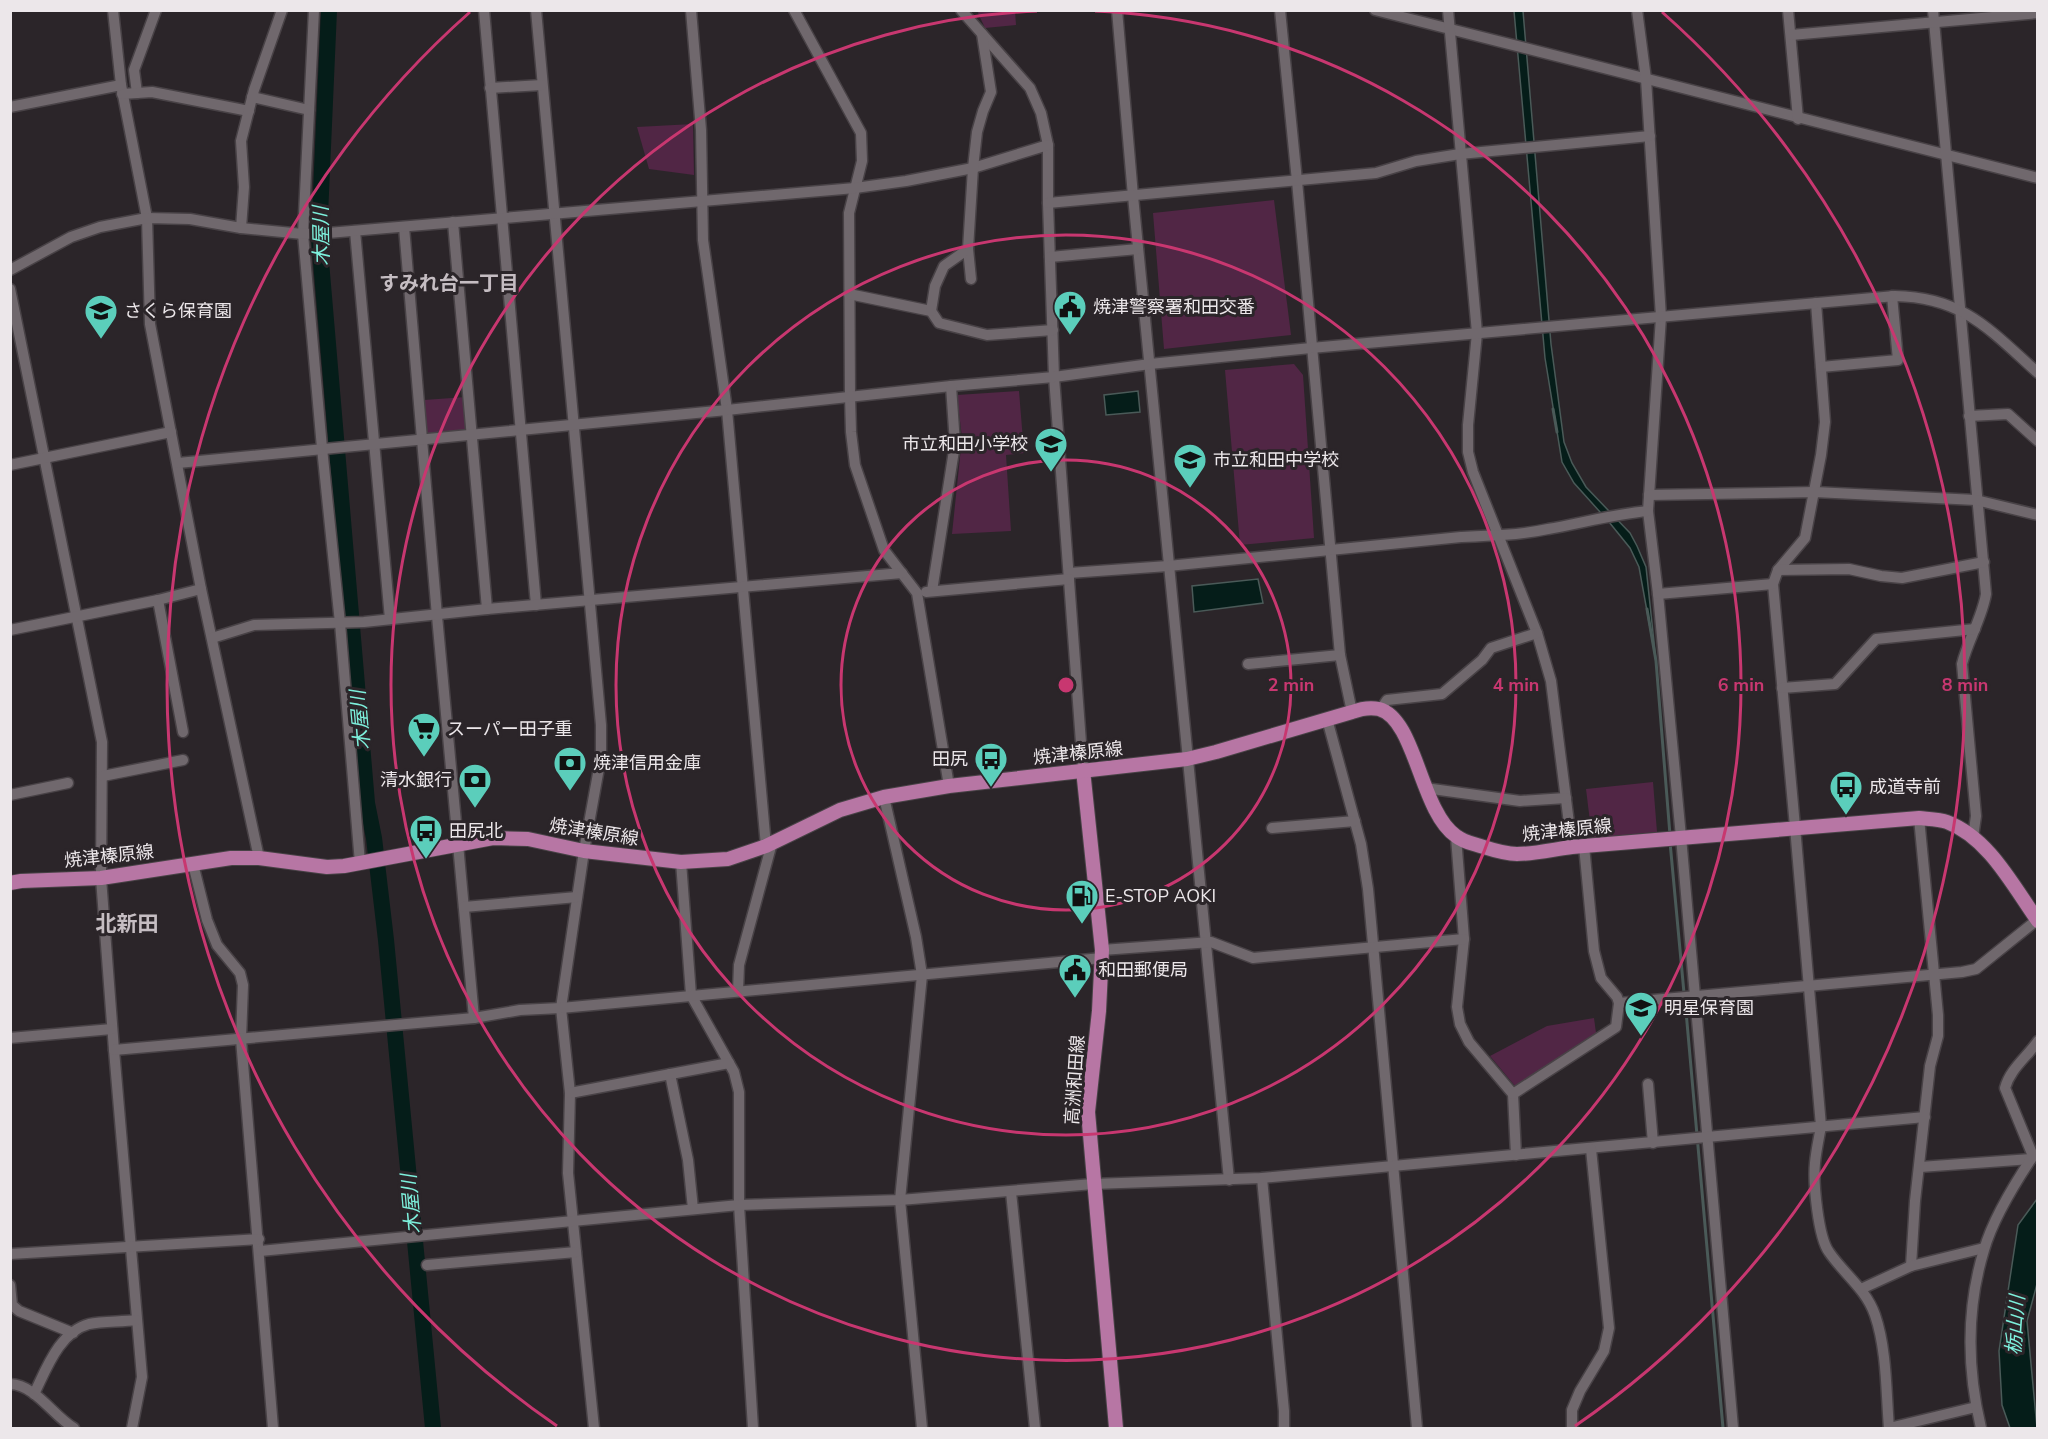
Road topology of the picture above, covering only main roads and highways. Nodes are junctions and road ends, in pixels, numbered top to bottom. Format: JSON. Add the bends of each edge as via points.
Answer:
{"nodes":[{"id":1,"x":1083,"y":770,"type":"junction"},
{"id":2,"x":10,"y":883,"type":"edge"},
{"id":3,"x":2037,"y":920,"type":"edge"},
{"id":4,"x":1116,"y":1428,"type":"edge"}],
"edges":[{"from":1,"to":2,"type":"main road","name":"焼津榛原線","via":[[884,797],[840,810],[728,859],[681,862],[528,839],[493,838],[327,867],[231,858],[101,878]]},
{"from":1,"to":3,"type":"main road","name":"焼津榛原線","via":[[1187,759],[1352,712],[1381,709],[1394,719],[1407,740],[1433,809],[1444,826],[1456,837],[1501,853],[1919,818],[1946,822],[1973,837]]},
{"from":1,"to":4,"type":"main road","name":"高洲和田線","via":[[1102,954],[1088,1112]]}]}
